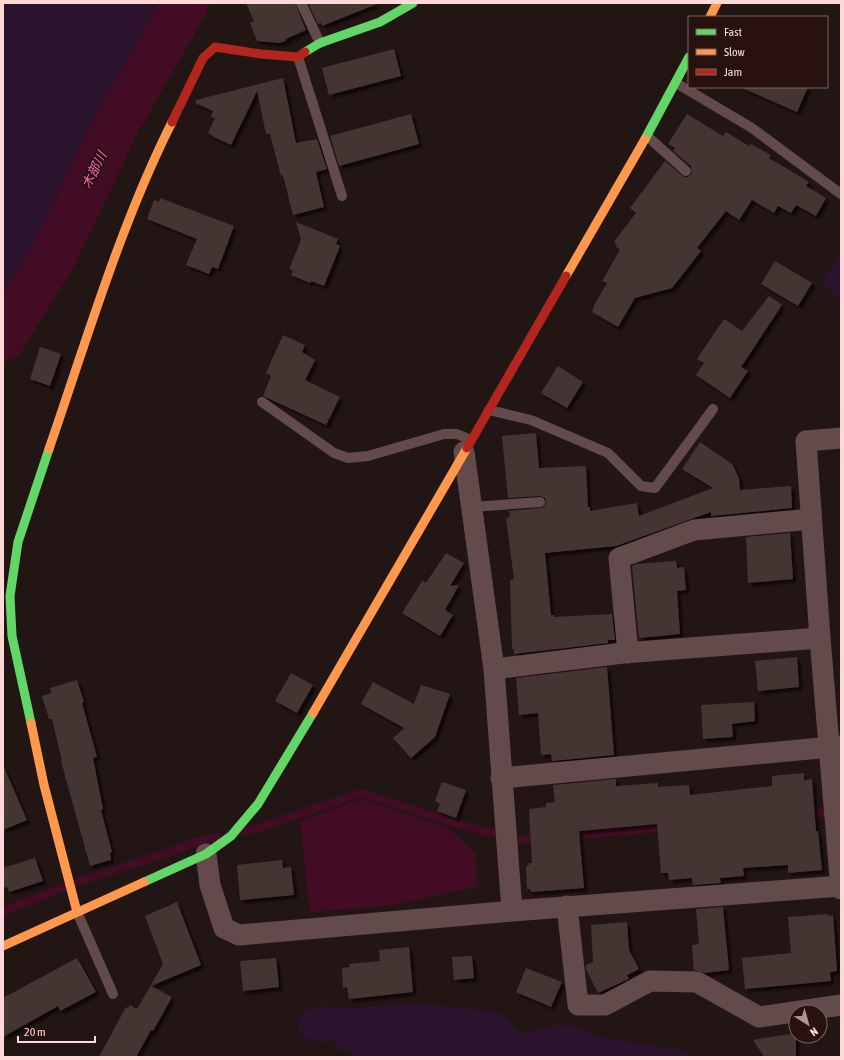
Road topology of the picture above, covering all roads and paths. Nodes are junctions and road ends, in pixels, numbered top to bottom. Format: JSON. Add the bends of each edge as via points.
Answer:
{"nodes":[{"id":1,"x":301,"y":3,"type":"edge"},
{"id":2,"x":413,"y":3,"type":"edge"},
{"id":3,"x":717,"y":3,"type":"edge"},
{"id":4,"x":710,"y":16,"type":"edge"},
{"id":5,"x":320,"y":43,"type":"junction"},
{"id":6,"x":298,"y":57,"type":"junction"},
{"id":7,"x":688,"y":59,"type":"edge"},
{"id":8,"x":676,"y":83,"type":"junction"},
{"id":9,"x":647,"y":136,"type":"junction"},
{"id":10,"x":686,"y":171,"type":"dead end"},
{"id":11,"x":841,"y":194,"type":"edge"},
{"id":12,"x":342,"y":196,"type":"dead end"},
{"id":13,"x":262,"y":402,"type":"dead end"},
{"id":14,"x":713,"y":409,"type":"dead end"},
{"id":15,"x":488,"y":410,"type":"junction"},
{"id":16,"x":841,"y":438,"type":"edge"},
{"id":17,"x":468,"y":446,"type":"junction"},
{"id":18,"x":540,"y":502,"type":"dead end"},
{"id":19,"x":472,"y":507,"type":"junction"},
{"id":20,"x":811,"y":519,"type":"junction"},
{"id":21,"x":820,"y":638,"type":"junction"},
{"id":22,"x":628,"y":653,"type":"junction"},
{"id":23,"x":494,"y":668,"type":"junction"},
{"id":24,"x":835,"y":746,"type":"edge"},
{"id":25,"x":501,"y":778,"type":"junction"},
{"id":26,"x":206,"y":854,"type":"junction"},
{"id":27,"x":841,"y":886,"type":"edge"},
{"id":28,"x":841,"y":889,"type":"edge"},
{"id":29,"x":567,"y":906,"type":"junction"},
{"id":30,"x":512,"y":911,"type":"junction"},
{"id":31,"x":78,"y":912,"type":"junction"},
{"id":32,"x":3,"y":946,"type":"edge"},
{"id":33,"x":113,"y":994,"type":"dead end"},
{"id":34,"x":841,"y":1005,"type":"edge"}],
"edges":[{"from":1,"to":5,"type":"lane"},
{"from":2,"to":5,"type":"street","via":[[380,22]]},
{"from":3,"to":4,"type":"street"},
{"from":5,"to":6,"type":"street"},
{"from":6,"to":12,"type":"lane"},
{"from":6,"to":31,"type":"street","via":[[215,47],[203,58],[151,164],[108,275],[18,542],[10,596],[12,636],[44,785]]},
{"from":7,"to":8,"type":"street"},
{"from":8,"to":9,"type":"street"},
{"from":8,"to":11,"type":"lane","via":[[752,128]]},
{"from":9,"to":10,"type":"lane"},
{"from":9,"to":15,"type":"street"},
{"from":13,"to":17,"type":"lane","via":[[334,453],[348,458],[368,456],[444,434],[456,434]]},
{"from":14,"to":15,"type":"lane","via":[[655,488],[641,486],[608,453],[531,420]]},
{"from":15,"to":17,"type":"street"},
{"from":16,"to":20,"type":"street","via":[[806,441]]},
{"from":17,"to":19,"type":"street"},
{"from":17,"to":26,"type":"street","via":[[258,804],[231,836]]},
{"from":18,"to":19,"type":"lane"},
{"from":19,"to":23,"type":"street"},
{"from":20,"to":21,"type":"street"},
{"from":20,"to":22,"type":"street","via":[[694,530],[619,558]]},
{"from":21,"to":22,"type":"street"},
{"from":21,"to":24,"type":"street"},
{"from":22,"to":23,"type":"street"},
{"from":23,"to":25,"type":"street"},
{"from":24,"to":25,"type":"street"},
{"from":24,"to":27,"type":"street"},
{"from":25,"to":30,"type":"street"},
{"from":26,"to":30,"type":"street","via":[[210,885],[224,928],[239,935]]},
{"from":26,"to":31,"type":"street"},
{"from":27,"to":28,"type":"street"},
{"from":27,"to":29,"type":"street"},
{"from":29,"to":30,"type":"street"},
{"from":29,"to":34,"type":"street","via":[[578,1005],[605,1005],[650,981],[697,982],[759,1017]]},
{"from":31,"to":32,"type":"street"},
{"from":31,"to":33,"type":"lane"}]}
